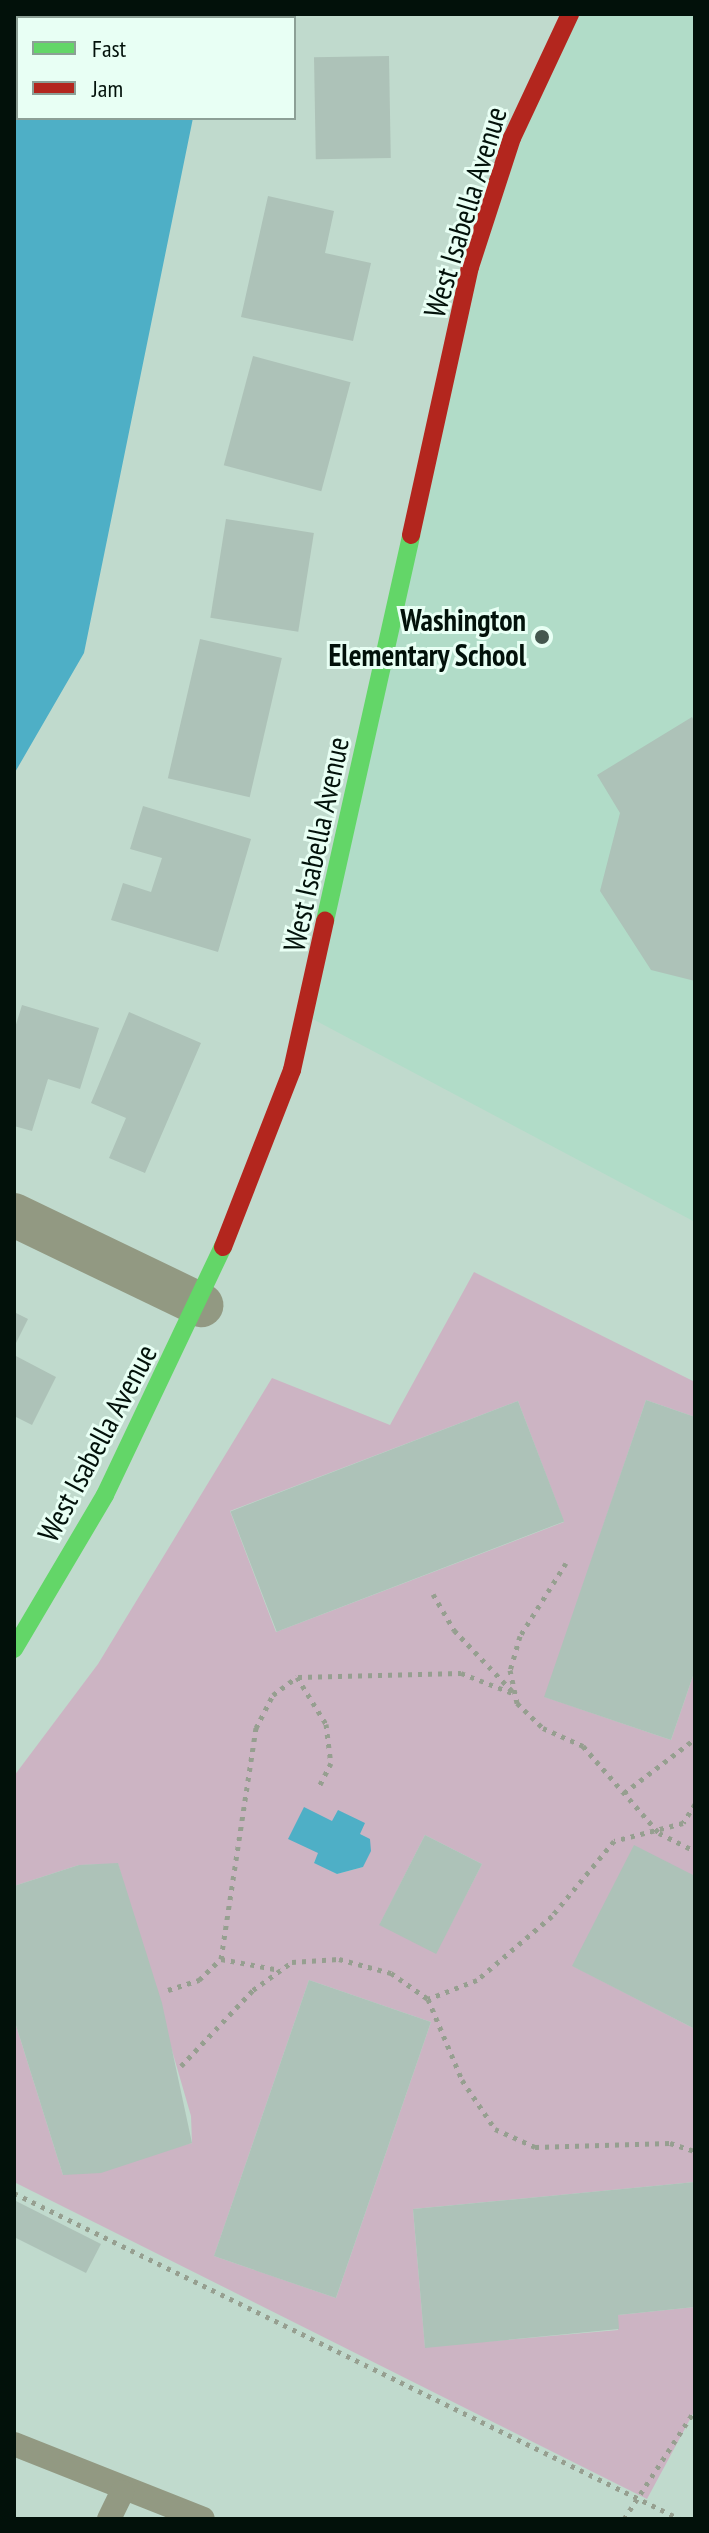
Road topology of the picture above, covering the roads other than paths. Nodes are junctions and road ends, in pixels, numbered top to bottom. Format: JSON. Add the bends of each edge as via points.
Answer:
{"nodes":[{"id":1,"x":563,"y":16,"type":"edge"},
{"id":2,"x":14,"y":1215,"type":"edge"},
{"id":3,"x":201,"y":1305,"type":"junction"},
{"id":4,"x":14,"y":1649,"type":"edge"},
{"id":5,"x":14,"y":2444,"type":"edge"},
{"id":6,"x":122,"y":2492,"type":"junction"},
{"id":7,"x":109,"y":2519,"type":"edge"},
{"id":8,"x":203,"y":2519,"type":"edge"}],
"edges":[{"from":1,"to":3,"type":"street","name":"West Isabella Avenue","via":[[512,138],[470,267],[307,1016]]},
{"from":2,"to":3,"type":"street"},
{"from":3,"to":4,"type":"street","name":"West Isabella Avenue","via":[[105,1495]]},
{"from":5,"to":6,"type":"lane"},
{"from":6,"to":7,"type":"lane"},
{"from":6,"to":8,"type":"lane","via":[[167,2501]]}]}
